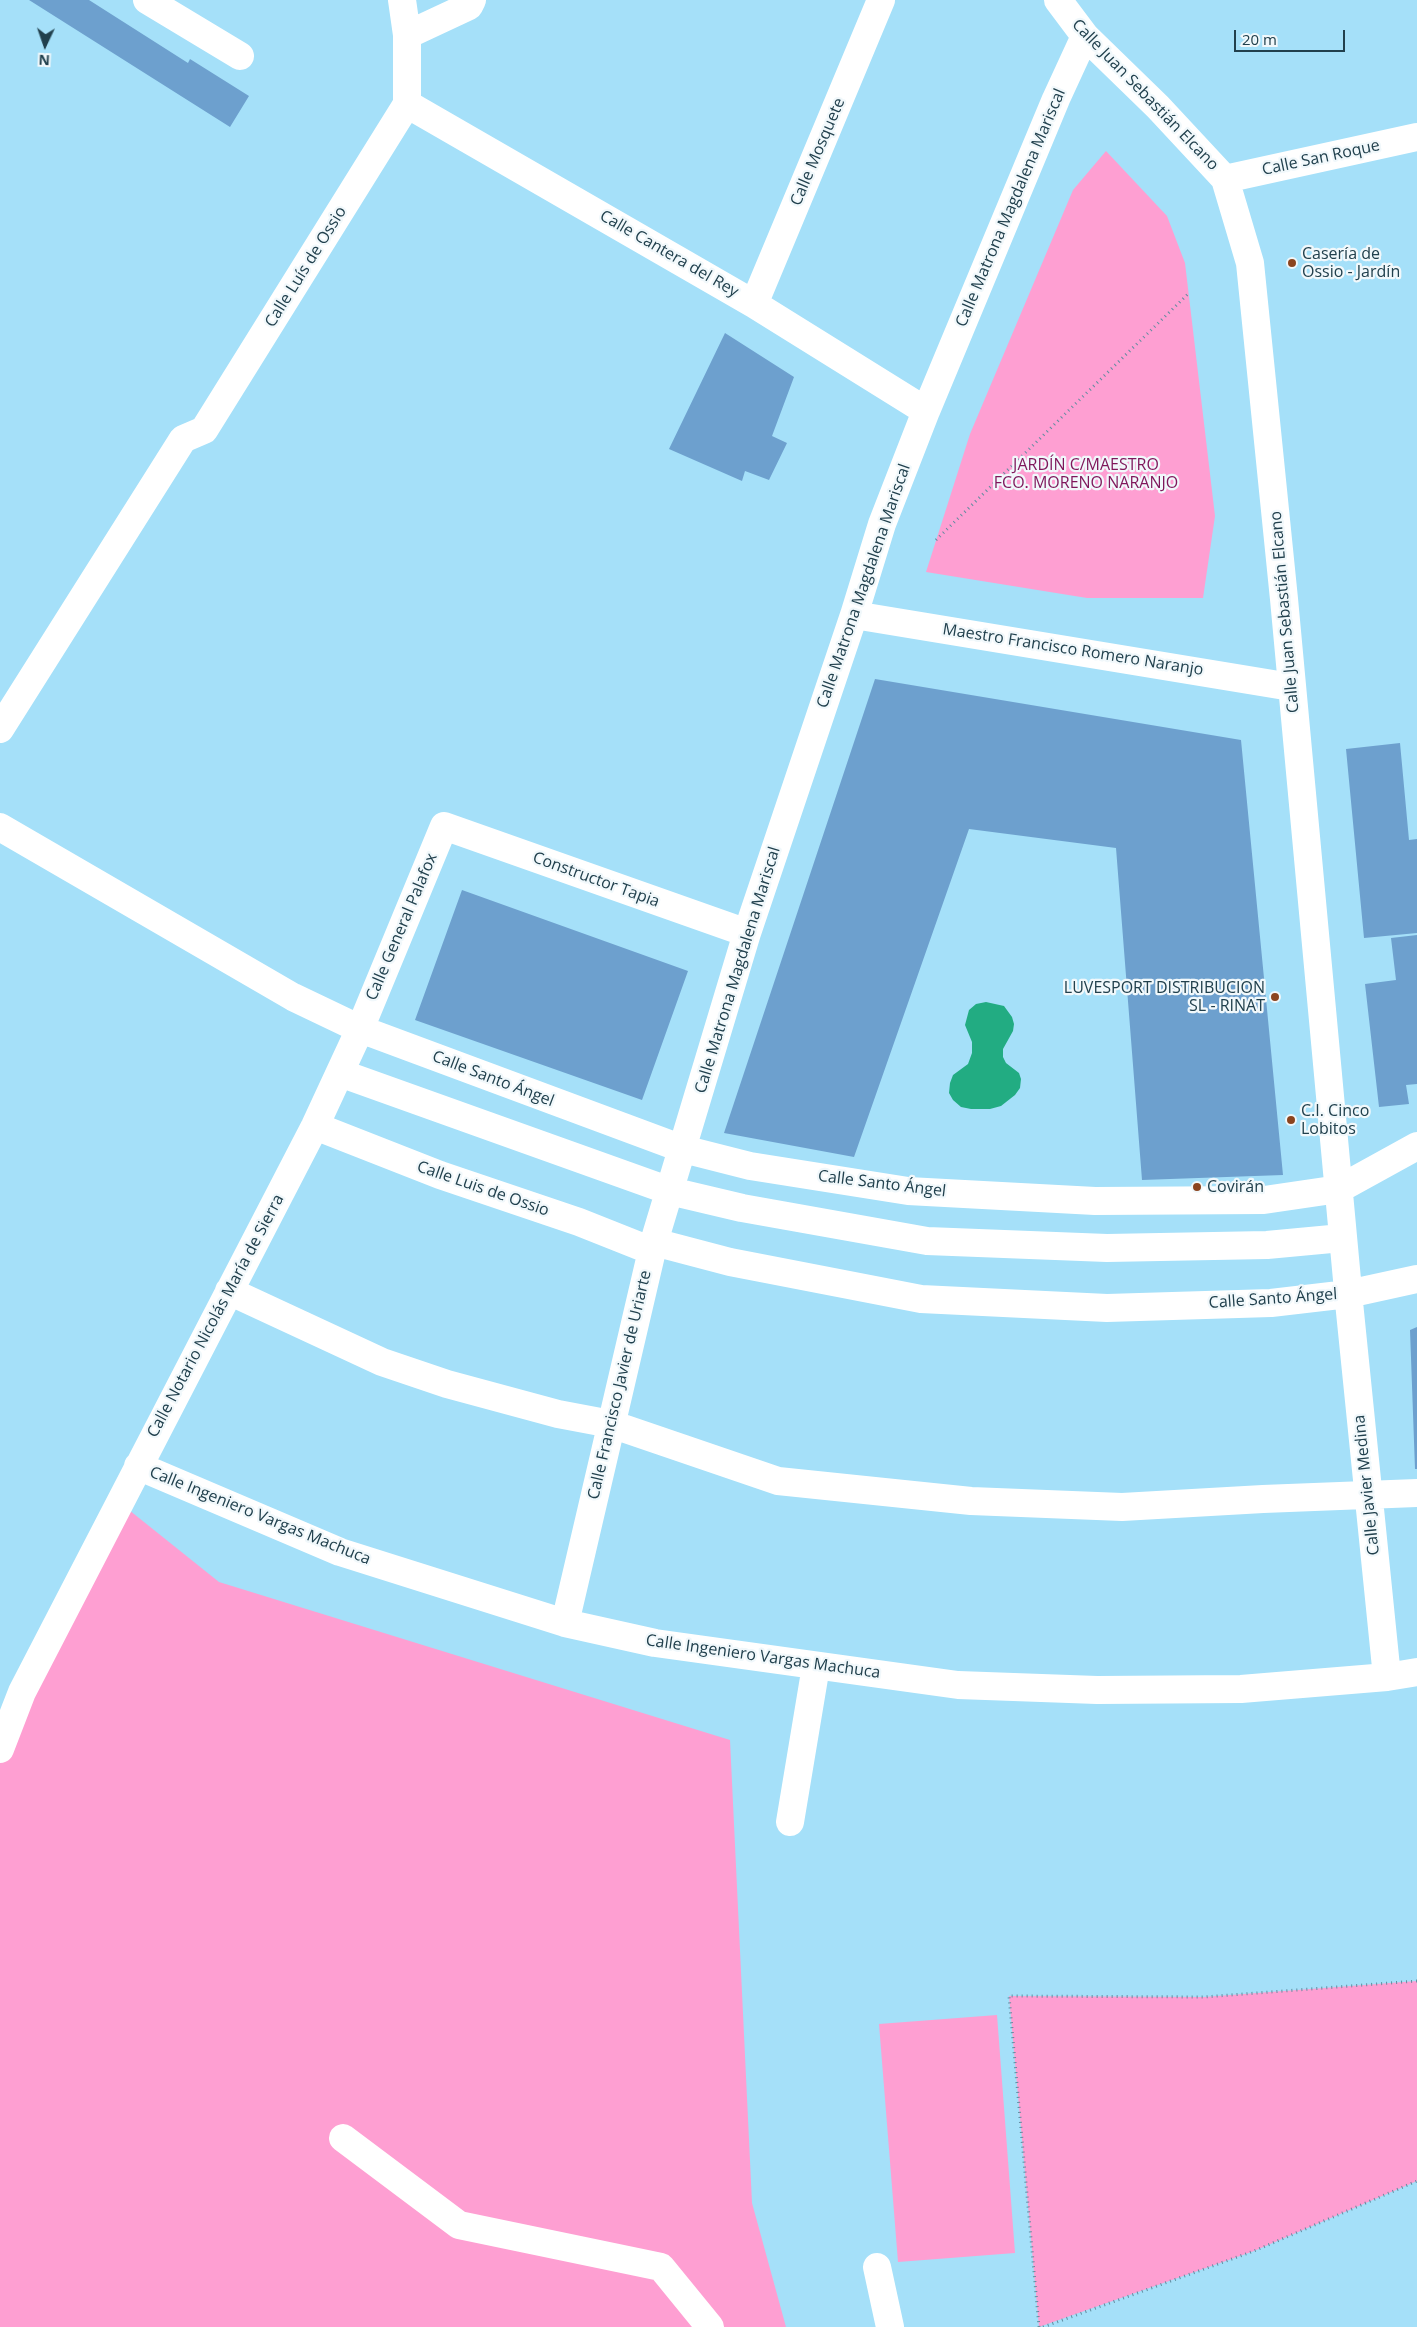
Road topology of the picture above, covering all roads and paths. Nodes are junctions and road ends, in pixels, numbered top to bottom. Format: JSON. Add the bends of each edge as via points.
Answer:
{"nodes":[{"id":1,"x":147,"y":0,"type":"edge"},
{"id":2,"x":402,"y":0,"type":"edge"},
{"id":3,"x":472,"y":0,"type":"edge"},
{"id":4,"x":881,"y":0,"type":"edge"},
{"id":5,"x":1058,"y":0,"type":"edge"},
{"id":6,"x":407,"y":35,"type":"junction"},
{"id":7,"x":1085,"y":36,"type":"junction"},
{"id":8,"x":240,"y":56,"type":"dead end"},
{"id":9,"x":408,"y":104,"type":"junction"},
{"id":10,"x":1417,"y":137,"type":"edge"},
{"id":11,"x":1225,"y":179,"type":"junction"},
{"id":12,"x":1189,"y":293,"type":"dead end"},
{"id":13,"x":754,"y":304,"type":"junction"},
{"id":14,"x":926,"y":411,"type":"junction"},
{"id":15,"x":936,"y":540,"type":"dead end"},
{"id":16,"x":854,"y":615,"type":"junction"},
{"id":17,"x":1291,"y":687,"type":"junction"},
{"id":18,"x":0,"y":729,"type":"edge"},
{"id":19,"x":444,"y":826,"type":"joint"},
{"id":20,"x":0,"y":827,"type":"edge"},
{"id":21,"x":747,"y":934,"type":"junction"},
{"id":22,"x":360,"y":1029,"type":"junction"},
{"id":23,"x":340,"y":1073,"type":"junction"},
{"id":24,"x":315,"y":1126,"type":"junction"},
{"id":25,"x":1417,"y":1146,"type":"edge"},
{"id":26,"x":683,"y":1150,"type":"junction"},
{"id":27,"x":1338,"y":1189,"type":"junction"},
{"id":28,"x":670,"y":1191,"type":"junction"},
{"id":29,"x":1342,"y":1238,"type":"junction"},
{"id":30,"x":653,"y":1247,"type":"junction"},
{"id":31,"x":1417,"y":1279,"type":"edge"},
{"id":32,"x":229,"y":1291,"type":"junction"},
{"id":33,"x":1348,"y":1294,"type":"junction"},
{"id":34,"x":611,"y":1424,"type":"junction"},
{"id":35,"x":138,"y":1466,"type":"junction"},
{"id":36,"x":1417,"y":1493,"type":"edge"},
{"id":37,"x":1368,"y":1494,"type":"junction"},
{"id":38,"x":565,"y":1623,"type":"junction"},
{"id":39,"x":816,"y":1666,"type":"junction"},
{"id":40,"x":1417,"y":1672,"type":"edge"},
{"id":41,"x":1387,"y":1677,"type":"junction"},
{"id":42,"x":0,"y":1749,"type":"edge"},
{"id":43,"x":790,"y":1822,"type":"dead end"},
{"id":44,"x":1417,"y":1981,"type":"edge"},
{"id":45,"x":343,"y":2138,"type":"dead end"},
{"id":46,"x":1417,"y":2181,"type":"edge"},
{"id":47,"x":877,"y":2267,"type":"dead end"},
{"id":48,"x":710,"y":2327,"type":"edge"},
{"id":49,"x":890,"y":2327,"type":"edge"},
{"id":50,"x":1039,"y":2327,"type":"edge"},
{"id":51,"x":1043,"y":2327,"type":"edge"}],
"edges":[{"from":1,"to":8,"type":"street"},
{"from":2,"to":6,"type":"street"},
{"from":3,"to":6,"type":"street","via":[[468,6]]},
{"from":4,"to":13,"type":"street","name":"Calle Mosquete"},
{"from":5,"to":7,"type":"street","name":"Calle Juan Sebastián Elcano"},
{"from":6,"to":9,"type":"street"},
{"from":7,"to":11,"type":"street","name":"Calle Juan Sebastián Elcano"},
{"from":7,"to":14,"type":"street","name":"Calle Matrona Magdalena Mariscal"},
{"from":9,"to":13,"type":"street","name":"Calle Cantera del Rey"},
{"from":9,"to":18,"type":"street","name":"Calle Luís de Ossio","via":[[204,430],[183,439]]},
{"from":10,"to":11,"type":"street","name":"Calle San Roque"},
{"from":11,"to":17,"type":"street","name":"Calle Juan Sebastián Elcano","via":[[1250,263]]},
{"from":12,"to":15,"type":"path"},
{"from":13,"to":14,"type":"street","name":"Calle Cantera del Rey"},
{"from":14,"to":16,"type":"street","name":"Calle Matrona Magdalena Mariscal","via":[[882,524]]},
{"from":16,"to":17,"type":"street","name":"Maestro Francisco Romero Naranjo"},
{"from":16,"to":21,"type":"street","name":"Calle Matrona Magdalena Mariscal"},
{"from":17,"to":27,"type":"street","name":"Calle Juan Sebastián Elcano"},
{"from":19,"to":21,"type":"street","name":"Constructor Tapia"},
{"from":19,"to":22,"type":"street","name":"Calle General Palafox"},
{"from":20,"to":22,"type":"street","name":"Calle Santo Ángel","via":[[293,997]]},
{"from":21,"to":26,"type":"street","name":"Calle Matrona Magdalena Mariscal"},
{"from":22,"to":23,"type":"street","name":"Calle General Palafox"},
{"from":22,"to":26,"type":"street","name":"Calle Santo Ángel"},
{"from":23,"to":24,"type":"street","name":"Calle Notario Nicolás María de Sierra"},
{"from":23,"to":28,"type":"street"},
{"from":24,"to":30,"type":"street","name":"Calle Luis de Ossio","via":[[440,1175]]},
{"from":24,"to":32,"type":"street","name":"Calle Notario Nicolás María de Sierra"},
{"from":25,"to":27,"type":"street","name":"Calle Santo Ángel"},
{"from":26,"to":27,"type":"street","name":"Calle Santo Ángel","via":[[750,1166],[908,1191],[1095,1201],[1264,1200]]},
{"from":26,"to":28,"type":"street","name":"Calle Francisco Javier de Uriarte"},
{"from":27,"to":29,"type":"street","name":"Calle Juan Sebastián Elcano"},
{"from":28,"to":29,"type":"street","via":[[742,1208],[927,1241],[1108,1248],[1267,1245]]},
{"from":28,"to":30,"type":"street","name":"Calle Francisco Javier de Uriarte"},
{"from":29,"to":33,"type":"street","name":"Calle Juan Sebastián Elcano"},
{"from":30,"to":33,"type":"street","name":"Calle Santo Ángel","via":[[921,1299],[1107,1308],[1271,1303]]},
{"from":30,"to":34,"type":"street","name":"Calle Francisco Javier de Uriarte"},
{"from":31,"to":33,"type":"street","name":"Calle Santo Ángel"},
{"from":32,"to":34,"type":"street","via":[[382,1362],[447,1384],[558,1414]]},
{"from":32,"to":35,"type":"street","name":"Calle Notario Nicolás María de Sierra"},
{"from":33,"to":37,"type":"street","name":"Calle Javier Medina"},
{"from":34,"to":37,"type":"street","via":[[778,1481],[971,1501],[1122,1507]]},
{"from":34,"to":38,"type":"street","name":"Calle Francisco Javier de Uriarte"},
{"from":35,"to":38,"type":"street","name":"Calle Ingeniero Vargas Machuca","via":[[340,1552]]},
{"from":35,"to":42,"type":"street","name":"Calle Notario Nicolás María de Sierra","via":[[22,1692]]},
{"from":36,"to":37,"type":"street"},
{"from":37,"to":41,"type":"street","name":"Calle Javier Medina"},
{"from":38,"to":39,"type":"street","name":"Calle Ingeniero Vargas Machuca","via":[[655,1643]]},
{"from":39,"to":41,"type":"street","name":"Calle Ingeniero Vargas Machuca","via":[[958,1685],[1097,1690],[1241,1689]]},
{"from":39,"to":43,"type":"street"},
{"from":40,"to":41,"type":"street","name":"Calle Ingeniero Vargas Machuca"},
{"from":44,"to":50,"type":"path","via":[[1204,1997],[1009,1996]]},
{"from":45,"to":48,"type":"street","via":[[459,2225],[661,2267]]},
{"from":46,"to":51,"type":"path","via":[[1254,2251]]},
{"from":47,"to":49,"type":"street"}]}
